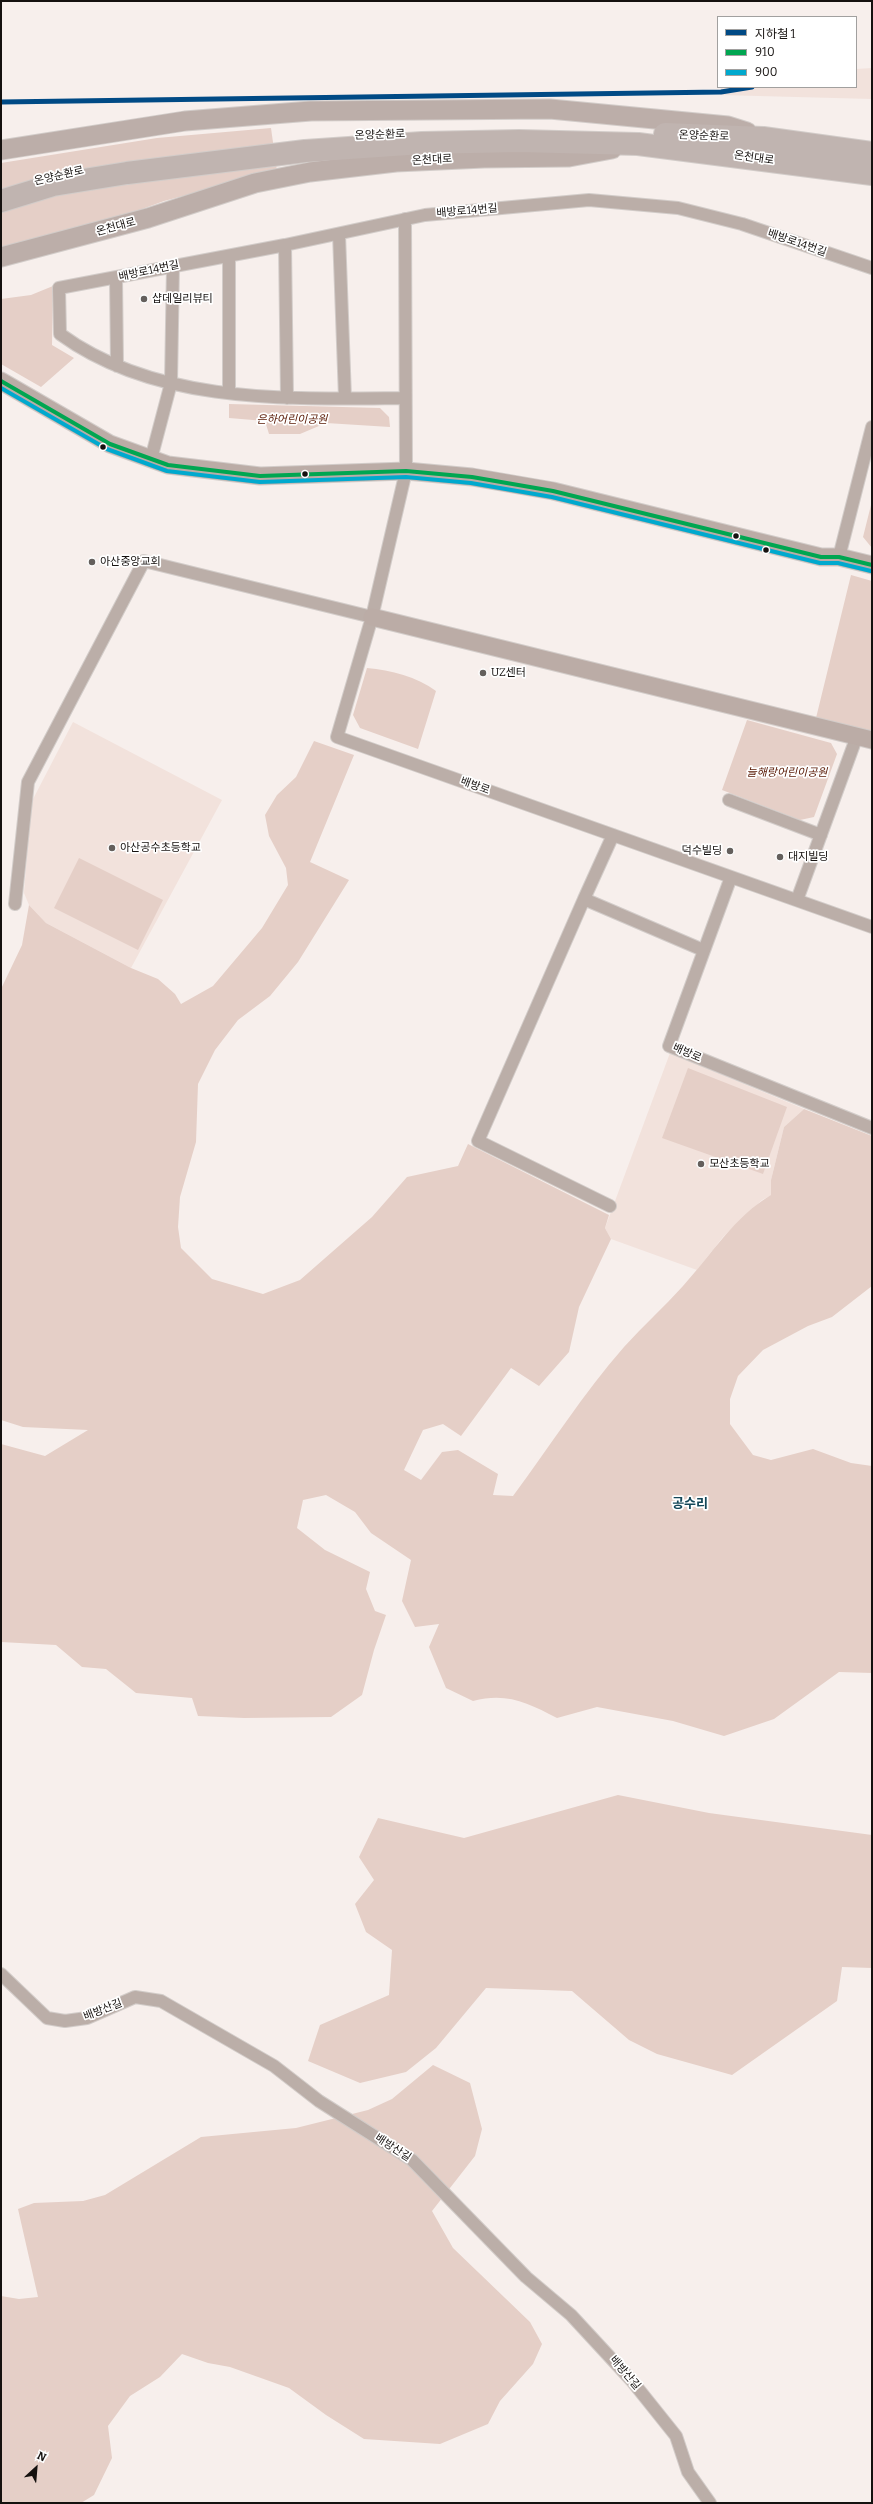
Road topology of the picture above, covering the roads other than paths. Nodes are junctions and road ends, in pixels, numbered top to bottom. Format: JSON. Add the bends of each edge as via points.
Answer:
{"nodes":[{"id":1,"x":763,"y":138,"type":"junction"},
{"id":2,"x":638,"y":144,"type":"junction"},
{"id":3,"x":1,"y":150,"type":"edge"},
{"id":4,"x":872,"y":154,"type":"edge"},
{"id":5,"x":872,"y":174,"type":"edge"},
{"id":6,"x":1,"y":189,"type":"edge"},
{"id":7,"x":1,"y":201,"type":"edge"},
{"id":8,"x":404,"y":219,"type":"junction"},
{"id":9,"x":339,"y":234,"type":"junction"},
{"id":10,"x":285,"y":245,"type":"junction"},
{"id":11,"x":229,"y":256,"type":"junction"},
{"id":12,"x":1,"y":257,"type":"edge"},
{"id":13,"x":173,"y":266,"type":"junction"},
{"id":14,"x":872,"y":268,"type":"edge"},
{"id":15,"x":116,"y":278,"type":"junction"},
{"id":16,"x":117,"y":366,"type":"junction"},
{"id":17,"x":1,"y":381,"type":"edge"},
{"id":18,"x":171,"y":383,"type":"junction"},
{"id":19,"x":229,"y":392,"type":"junction"},
{"id":20,"x":287,"y":398,"type":"junction"},
{"id":21,"x":345,"y":398,"type":"junction"},
{"id":22,"x":405,"y":398,"type":"junction"},
{"id":23,"x":872,"y":427,"type":"edge"},
{"id":24,"x":151,"y":460,"type":"junction"},
{"id":25,"x":406,"y":471,"type":"junction"},
{"id":26,"x":839,"y":557,"type":"junction"},
{"id":27,"x":872,"y":565,"type":"edge"},
{"id":28,"x":372,"y":617,"type":"junction"},
{"id":29,"x":865,"y":738,"type":"edge"},
{"id":30,"x":729,"y":800,"type":"dead end"},
{"id":31,"x":613,"y":835,"type":"junction"},
{"id":32,"x":821,"y":835,"type":"junction"},
{"id":33,"x":731,"y":877,"type":"junction"},
{"id":34,"x":584,"y":899,"type":"junction"},
{"id":35,"x":797,"y":900,"type":"junction"},
{"id":36,"x":15,"y":904,"type":"dead end"},
{"id":37,"x":872,"y":927,"type":"edge"},
{"id":38,"x":702,"y":950,"type":"junction"},
{"id":39,"x":872,"y":1128,"type":"edge"},
{"id":40,"x":610,"y":1206,"type":"dead end"},
{"id":41,"x":1,"y":1974,"type":"edge"},
{"id":42,"x":710,"y":2503,"type":"edge"}],
"edges":[{"from":1,"to":3,"type":"main road","via":[[728,126],[550,109],[311,110],[185,121]]},
{"from":1,"to":4,"type":"highway","name":"온천대로"},
{"from":1,"to":6,"type":"highway","name":"온양순환로","via":[[529,129],[328,137],[132,159]]},
{"from":2,"to":5,"type":"highway","name":"온천대로"},
{"from":2,"to":7,"type":"highway","name":"온양순환로","via":[[519,141],[305,151],[53,185]]},
{"from":2,"to":12,"type":"main road","name":"온천대로","via":[[569,157],[396,162],[310,172],[255,183],[148,218]]},
{"from":8,"to":9,"type":"street","name":"배방로14번길"},
{"from":8,"to":14,"type":"street","name":"배방로14번길","via":[[589,200],[678,208],[742,224]]},
{"from":8,"to":22,"type":"street"},
{"from":9,"to":10,"type":"street","name":"배방로14번길"},
{"from":9,"to":21,"type":"street"},
{"from":10,"to":11,"type":"street","name":"배방로14번길"},
{"from":10,"to":20,"type":"street"},
{"from":11,"to":13,"type":"street","name":"배방로14번길"},
{"from":11,"to":19,"type":"street"},
{"from":13,"to":15,"type":"street","name":"배방로14번길"},
{"from":13,"to":18,"type":"street"},
{"from":15,"to":16,"type":"street"},
{"from":15,"to":16,"type":"street","name":"배방로14번길","via":[[59,288],[60,334],[78,347]]},
{"from":16,"to":18,"type":"street"},
{"from":17,"to":24,"type":"street","via":[[110,444]]},
{"from":18,"to":19,"type":"street"},
{"from":18,"to":24,"type":"street"},
{"from":19,"to":20,"type":"street"},
{"from":20,"to":21,"type":"street"},
{"from":21,"to":22,"type":"street"},
{"from":22,"to":25,"type":"street"},
{"from":23,"to":26,"type":"street"},
{"from":24,"to":25,"type":"street","via":[[175,466],[260,476]]},
{"from":25,"to":26,"type":"street","via":[[472,477],[526,486],[821,557]]},
{"from":25,"to":28,"type":"street"},
{"from":26,"to":27,"type":"street"},
{"from":28,"to":29,"type":"street"},
{"from":28,"to":31,"type":"street","name":"배방로","via":[[337,737]]},
{"from":28,"to":36,"type":"street","via":[[144,561],[28,782]]},
{"from":29,"to":32,"type":"street"},
{"from":30,"to":32,"type":"street"},
{"from":31,"to":33,"type":"street","name":"배방로"},
{"from":31,"to":34,"type":"street"},
{"from":32,"to":35,"type":"street"},
{"from":33,"to":35,"type":"street","name":"배방로"},
{"from":33,"to":38,"type":"street","name":"배방로"},
{"from":34,"to":38,"type":"street"},
{"from":34,"to":40,"type":"street","via":[[478,1141]]},
{"from":35,"to":37,"type":"street","name":"배방로"},
{"from":38,"to":39,"type":"street","name":"배방로","via":[[669,1046]]},
{"from":41,"to":42,"type":"street","name":"배방산길","via":[[47,2018],[65,2021],[87,2018],[135,1997],[161,2001],[274,2066],[319,2101],[412,2160],[526,2277],[576,2320],[628,2376],[676,2436],[688,2472]]}]}
